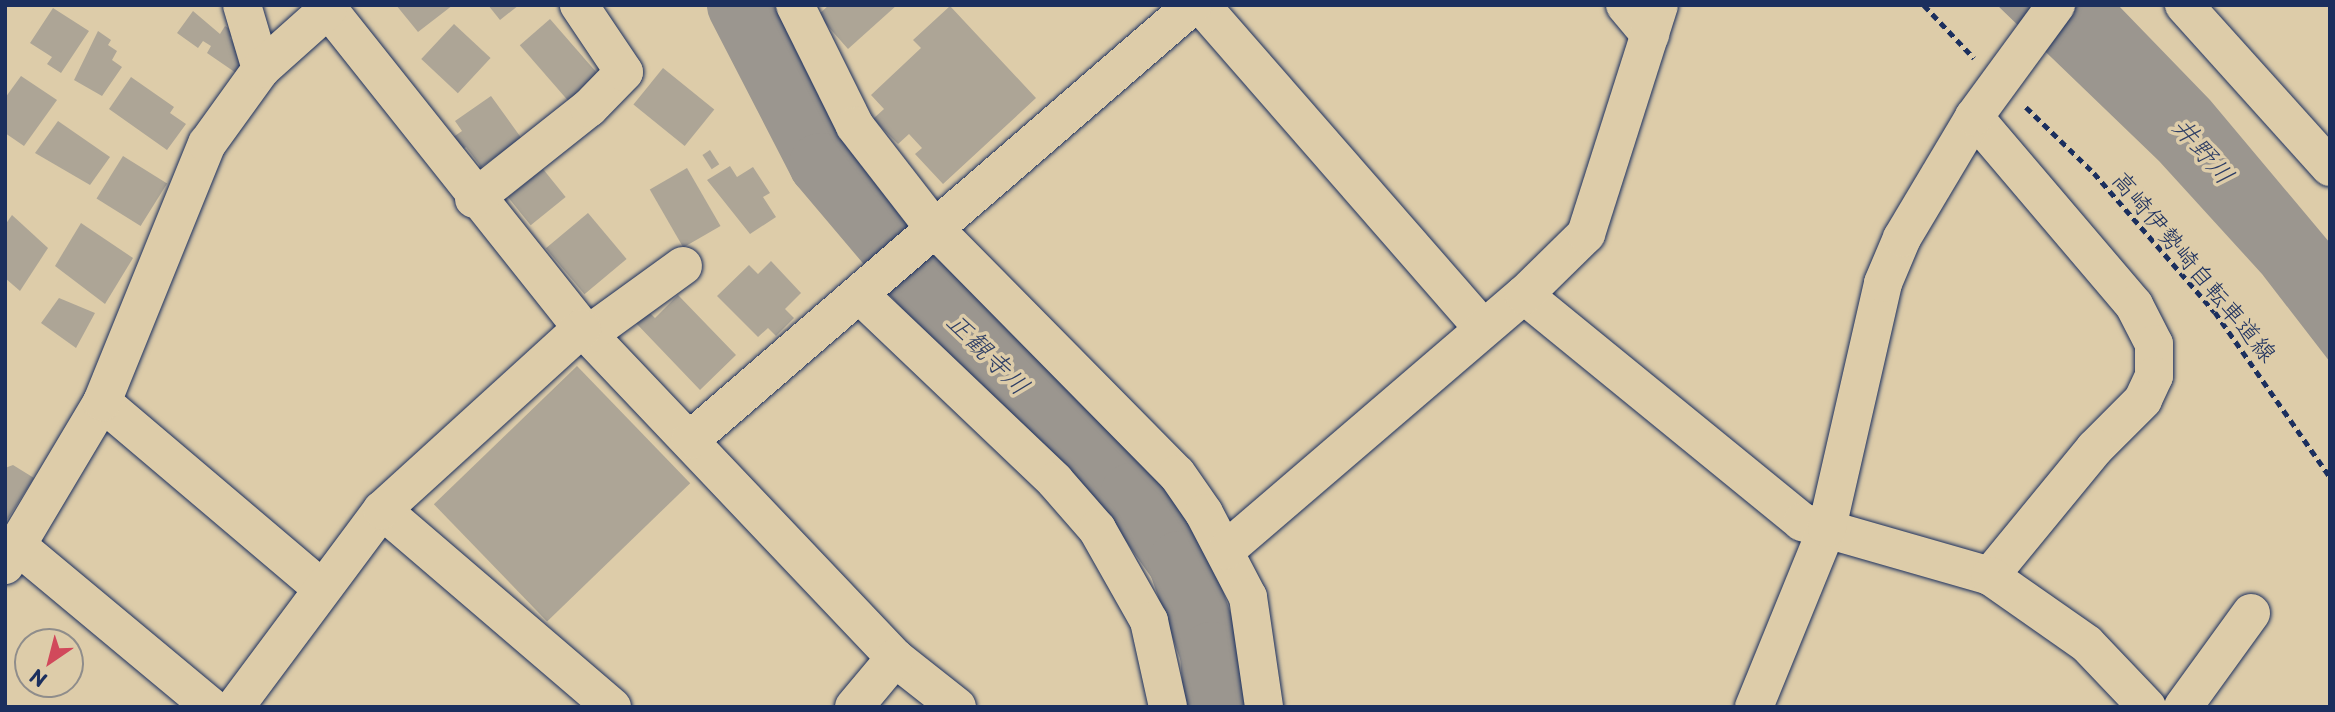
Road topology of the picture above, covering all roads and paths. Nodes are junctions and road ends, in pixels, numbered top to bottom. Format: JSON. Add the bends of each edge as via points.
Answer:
{"nodes":[{"id":1,"x":242,"y":5,"type":"edge"},
{"id":2,"x":579,"y":5,"type":"edge"},
{"id":3,"x":795,"y":5,"type":"edge"},
{"id":4,"x":1192,"y":5,"type":"edge"},
{"id":5,"x":1201,"y":5,"type":"edge"},
{"id":6,"x":1625,"y":5,"type":"edge"},
{"id":7,"x":1924,"y":5,"type":"edge"},
{"id":8,"x":2056,"y":5,"type":"edge"},
{"id":9,"x":2183,"y":5,"type":"edge"},
{"id":10,"x":327,"y":7,"type":"edge"},
{"id":11,"x":1654,"y":20,"type":"edge"},
{"id":12,"x":261,"y":69,"type":"junction"},
{"id":13,"x":2002,"y":80,"type":"junction"},
{"id":14,"x":1974,"y":117,"type":"junction"},
{"id":15,"x":2330,"y":167,"type":"edge"},
{"id":16,"x":474,"y":199,"type":"junction"},
{"id":17,"x":930,"y":234,"type":"junction"},
{"id":18,"x":683,"y":266,"type":"dead end"},
{"id":19,"x":871,"y":285,"type":"junction"},
{"id":20,"x":1524,"y":295,"type":"junction"},
{"id":21,"x":1482,"y":327,"type":"junction"},
{"id":22,"x":585,"y":331,"type":"junction"},
{"id":23,"x":102,"y":402,"type":"junction"},
{"id":24,"x":690,"y":440,"type":"junction"},
{"id":25,"x":2330,"y":477,"type":"edge"},
{"id":26,"x":383,"y":510,"type":"junction"},
{"id":27,"x":1827,"y":528,"type":"junction"},
{"id":28,"x":1226,"y":550,"type":"junction"},
{"id":29,"x":12,"y":556,"type":"edge"},
{"id":30,"x":1990,"y":576,"type":"junction"},
{"id":31,"x":321,"y":588,"type":"junction"},
{"id":32,"x":2251,"y":613,"type":"dead end"},
{"id":33,"x":895,"y":658,"type":"junction"},
{"id":34,"x":211,"y":707,"type":"edge"},
{"id":35,"x":235,"y":707,"type":"edge"},
{"id":36,"x":612,"y":707,"type":"edge"},
{"id":37,"x":854,"y":707,"type":"edge"},
{"id":38,"x":957,"y":707,"type":"edge"},
{"id":39,"x":1168,"y":707,"type":"edge"},
{"id":40,"x":1264,"y":707,"type":"edge"},
{"id":41,"x":1754,"y":707,"type":"edge"},
{"id":42,"x":2147,"y":707,"type":"edge"},
{"id":43,"x":2183,"y":707,"type":"edge"}],
"edges":[{"from":1,"to":12,"type":"street"},
{"from":2,"to":16,"type":"street","via":[[624,72],[589,108]]},
{"from":3,"to":17,"type":"street","via":[[855,126]]},
{"from":4,"to":17,"type":"street"},
{"from":5,"to":21,"type":"street"},
{"from":6,"to":11,"type":"street"},
{"from":7,"to":13,"type":"path","name":"高崎伊勢崎自転車道線"},
{"from":8,"to":13,"type":"street"},
{"from":9,"to":15,"type":"street"},
{"from":10,"to":12,"type":"street"},
{"from":10,"to":16,"type":"street"},
{"from":11,"to":20,"type":"street","via":[[1586,234]]},
{"from":12,"to":23,"type":"street","via":[[207,144],[174,213]]},
{"from":13,"to":14,"type":"street"},
{"from":13,"to":25,"type":"path","name":"高崎伊勢崎自転車道線","via":[[2094,173],[2215,312]]},
{"from":14,"to":27,"type":"street","via":[[1902,238],[1883,283]]},
{"from":14,"to":30,"type":"street","via":[[2134,305],[2154,344],[2154,376],[2143,400],[2095,448]]},
{"from":16,"to":22,"type":"street"},
{"from":17,"to":19,"type":"street"},
{"from":17,"to":28,"type":"street","via":[[1177,474]]},
{"from":18,"to":22,"type":"street"},
{"from":19,"to":24,"type":"street"},
{"from":19,"to":39,"type":"street","via":[[1097,529],[1149,621]]},
{"from":20,"to":21,"type":"street"},
{"from":20,"to":27,"type":"street","via":[[1802,522]]},
{"from":21,"to":28,"type":"street"},
{"from":22,"to":24,"type":"street"},
{"from":22,"to":26,"type":"street"},
{"from":23,"to":29,"type":"street"},
{"from":23,"to":31,"type":"street"},
{"from":24,"to":33,"type":"street"},
{"from":26,"to":31,"type":"street"},
{"from":26,"to":36,"type":"street"},
{"from":27,"to":30,"type":"street"},
{"from":27,"to":41,"type":"street"},
{"from":28,"to":40,"type":"street","via":[[1248,597]]},
{"from":29,"to":34,"type":"street"},
{"from":30,"to":42,"type":"street","via":[[2087,644]]},
{"from":31,"to":35,"type":"street"},
{"from":32,"to":43,"type":"street"},
{"from":33,"to":37,"type":"street"},
{"from":33,"to":38,"type":"street"}]}
